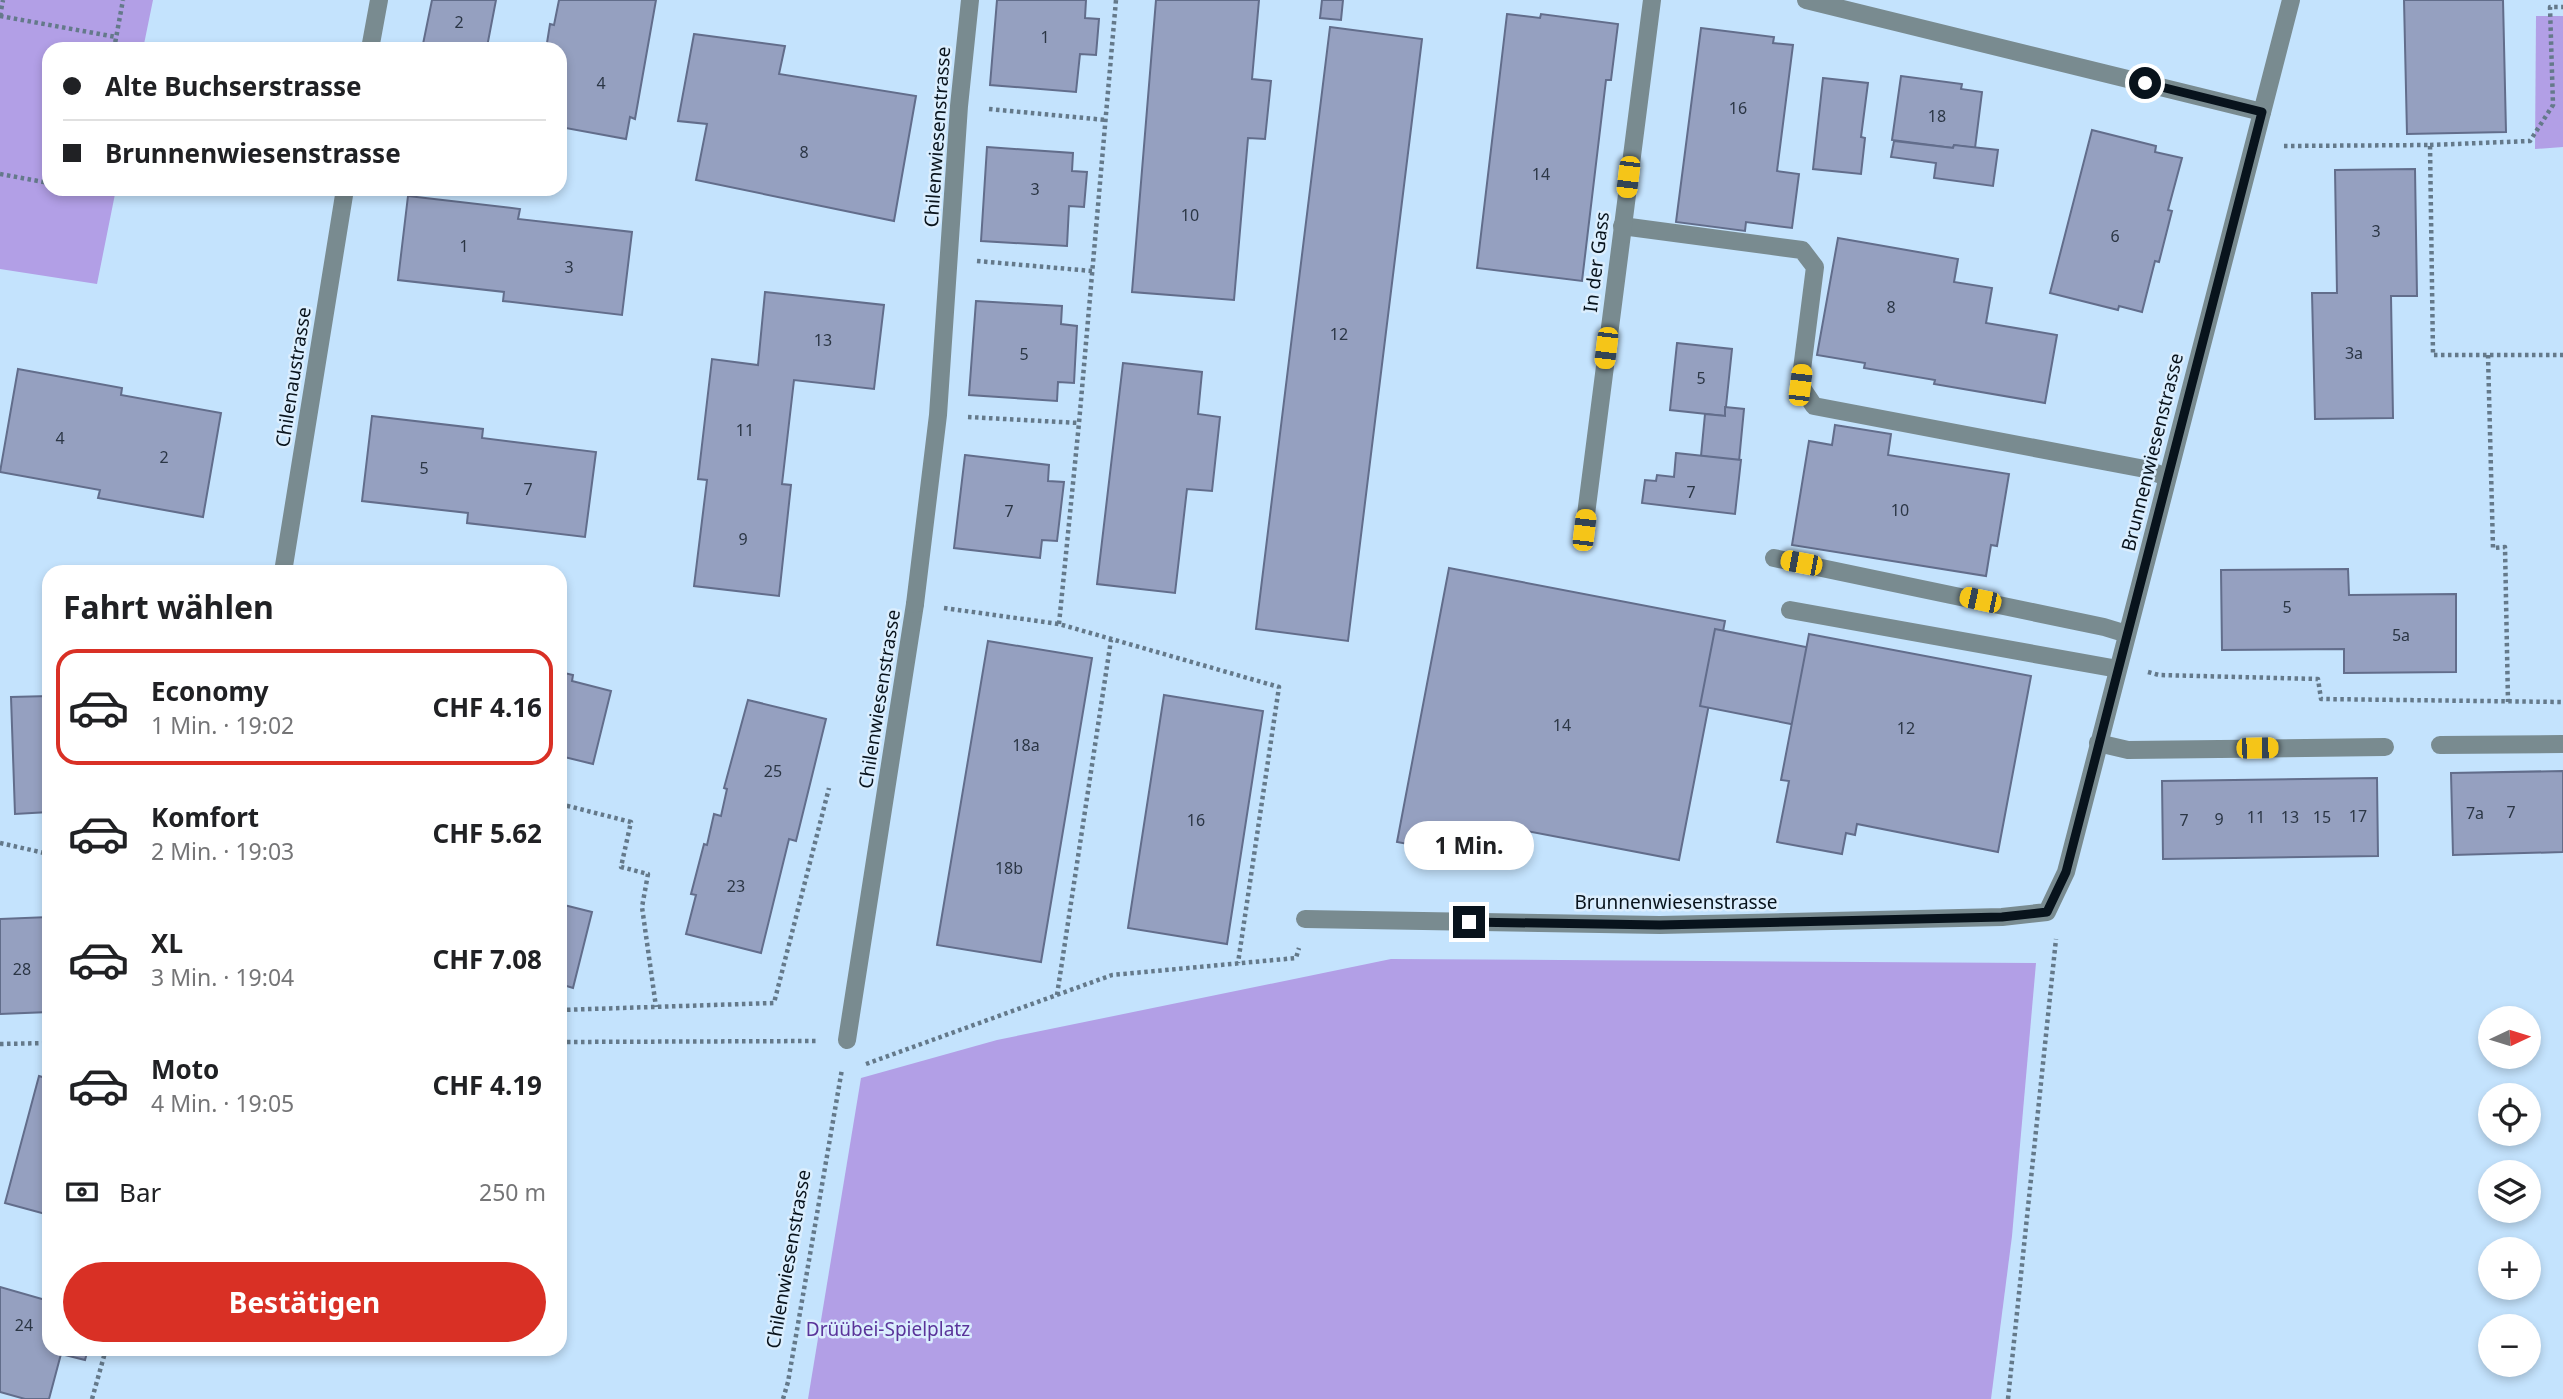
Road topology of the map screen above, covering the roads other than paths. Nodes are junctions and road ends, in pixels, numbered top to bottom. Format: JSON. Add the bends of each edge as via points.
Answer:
{"nodes":[{"id":1,"x":379,"y":0,"type":"edge"},
{"id":2,"x":970,"y":0,"type":"edge"},
{"id":3,"x":1652,"y":0,"type":"edge"},
{"id":4,"x":1806,"y":0,"type":"edge"},
{"id":5,"x":2291,"y":0,"type":"edge"},
{"id":6,"x":371,"y":42,"type":"edge"},
{"id":7,"x":2262,"y":112,"type":"junction"},
{"id":8,"x":344,"y":196,"type":"edge"},
{"id":9,"x":1622,"y":226,"type":"junction"},
{"id":10,"x":2167,"y":477,"type":"junction"},
{"id":11,"x":1584,"y":530,"type":"dead end"},
{"id":12,"x":1774,"y":558,"type":"dead end"},
{"id":13,"x":284,"y":565,"type":"edge"},
{"id":14,"x":1790,"y":610,"type":"dead end"},
{"id":15,"x":2127,"y":635,"type":"junction"},
{"id":16,"x":2119,"y":667,"type":"junction"},
{"id":17,"x":2098,"y":743,"type":"junction"},
{"id":18,"x":2563,"y":744,"type":"edge"},
{"id":19,"x":2440,"y":746,"type":"dead end"},
{"id":20,"x":2385,"y":747,"type":"dead end"},
{"id":21,"x":1305,"y":919,"type":"road end"},
{"id":22,"x":847,"y":1040,"type":"road end"}],
"edges":[{"from":1,"to":6,"type":"street"},
{"from":2,"to":22,"type":"street","name":"Chilenwiesenstrasse","via":[[938,415],[915,604]]},
{"from":3,"to":9,"type":"street","name":"In der Gass"},
{"from":4,"to":7,"type":"street"},
{"from":5,"to":7,"type":"street","name":"Brunnenwiesenstrasse"},
{"from":7,"to":10,"type":"street","name":"Brunnenwiesenstrasse"},
{"from":8,"to":13,"type":"street","name":"Chilenaustrasse"},
{"from":9,"to":10,"type":"street","via":[[1802,250],[1815,267],[1800,385],[1814,406],[2145,469]]},
{"from":9,"to":11,"type":"street","name":"In der Gass"},
{"from":10,"to":15,"type":"street","name":"Brunnenwiesenstrasse"},
{"from":12,"to":15,"type":"street"},
{"from":14,"to":16,"type":"street"},
{"from":15,"to":16,"type":"street","name":"Brunnenwiesenstrasse"},
{"from":16,"to":17,"type":"street","name":"Brunnenwiesenstrasse"},
{"from":17,"to":20,"type":"street","via":[[2128,750]]},
{"from":17,"to":21,"type":"street","name":"Brunnenwiesenstrasse","via":[[2066,872],[2047,912],[1660,925]]},
{"from":18,"to":19,"type":"street"}]}
